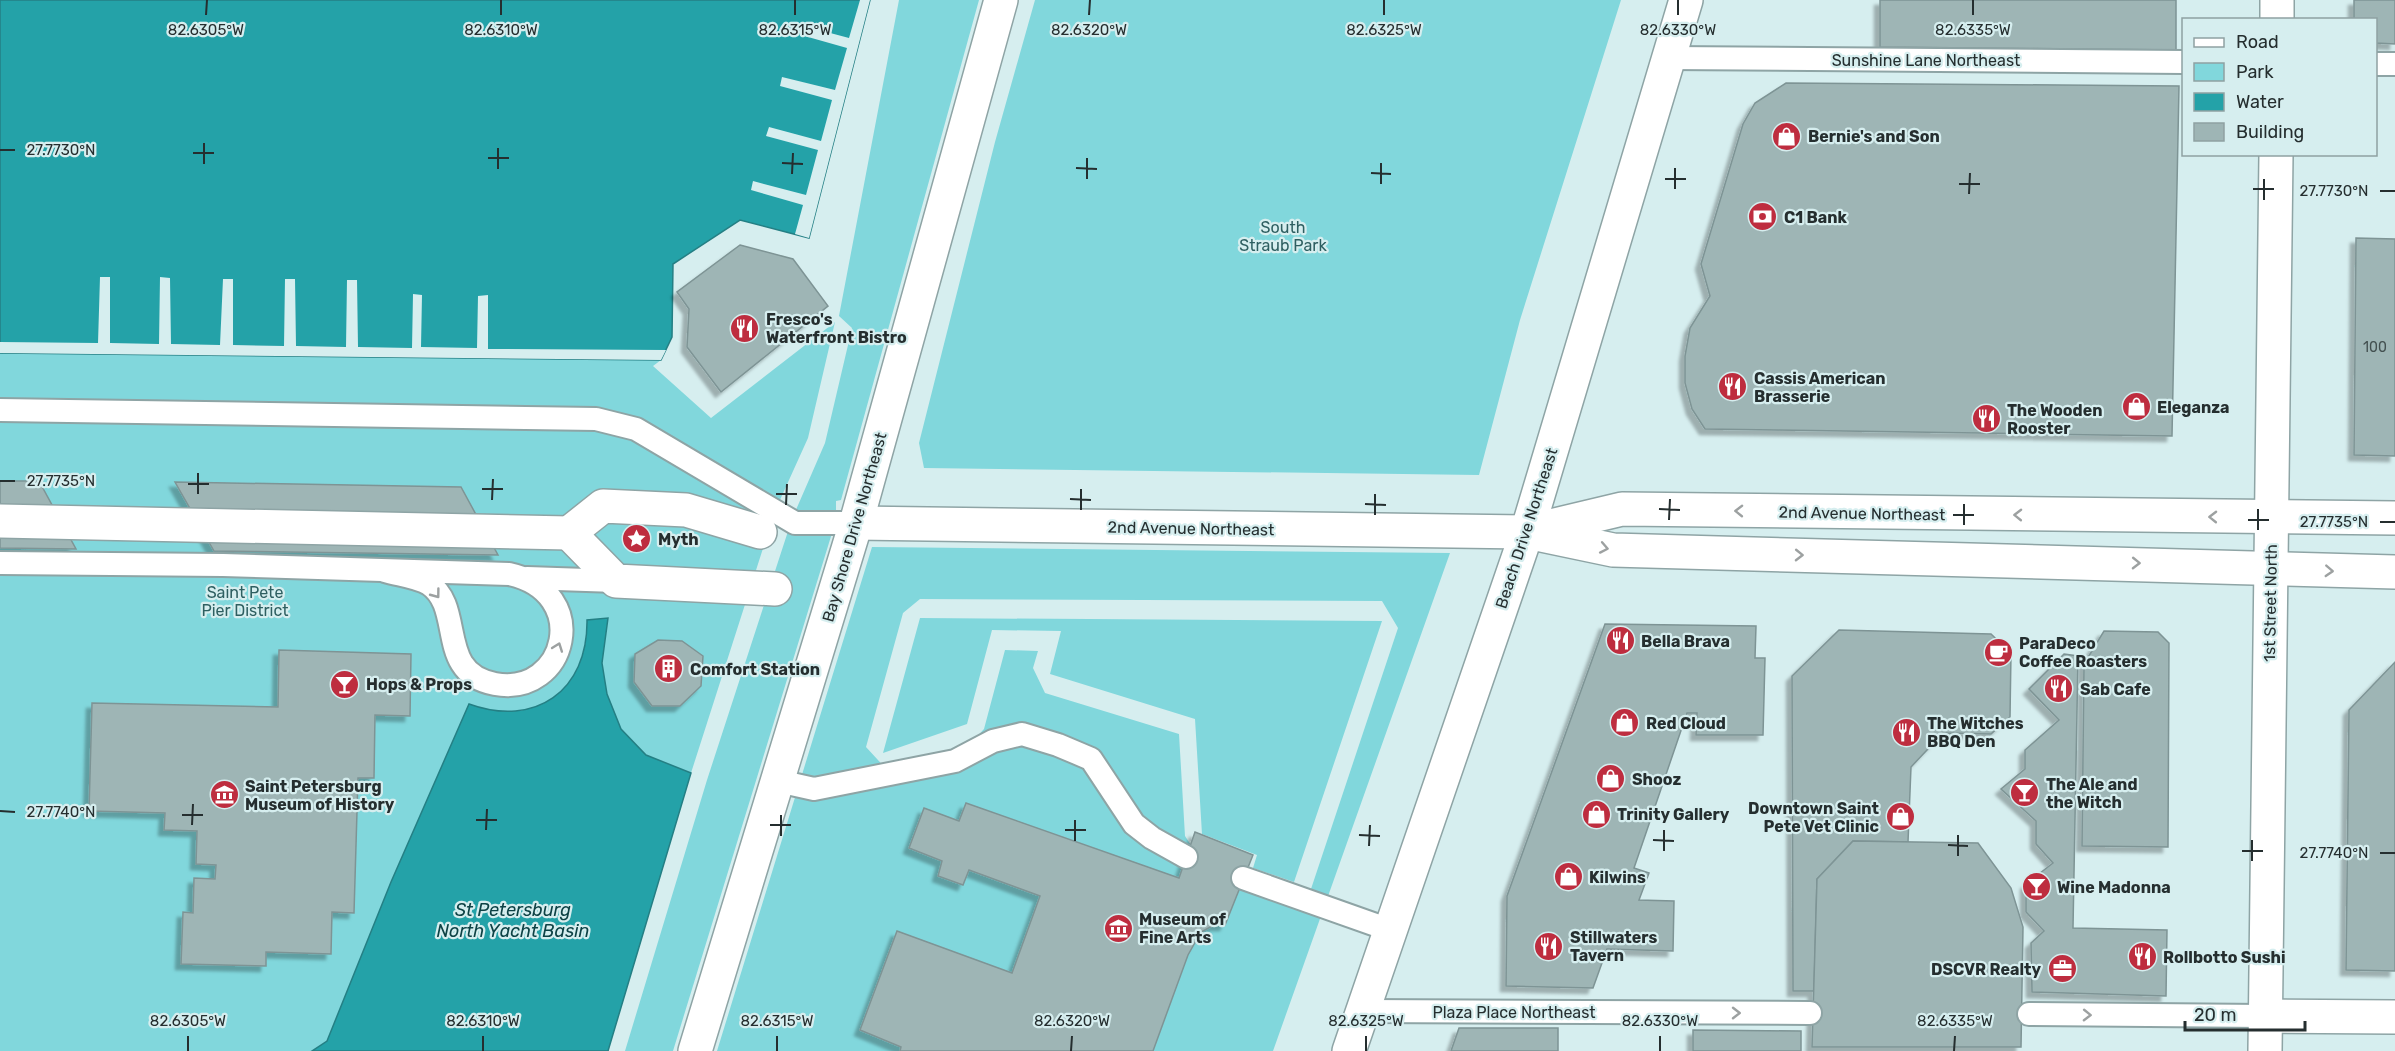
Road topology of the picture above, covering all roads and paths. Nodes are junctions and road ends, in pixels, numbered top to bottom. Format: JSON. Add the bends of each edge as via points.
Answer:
{"nodes":[{"id":1,"x":1000,"y":0,"type":"edge"},
{"id":2,"x":1686,"y":0,"type":"edge"},
{"id":3,"x":2277,"y":0,"type":"edge"},
{"id":4,"x":2277,"y":18,"type":"edge"},
{"id":5,"x":1669,"y":58,"type":"junction"},
{"id":6,"x":2182,"y":62,"type":"edge"},
{"id":7,"x":2377,"y":64,"type":"edge"},
{"id":8,"x":2395,"y":64,"type":"edge"},
{"id":9,"x":2276,"y":156,"type":"edge"},
{"id":10,"x":0,"y":410,"type":"edge"},
{"id":11,"x":2271,"y":518,"type":"junction"},
{"id":12,"x":2395,"y":518,"type":"edge"},
{"id":13,"x":0,"y":521,"type":"edge"},
{"id":14,"x":856,"y":523,"type":"junction"},
{"id":15,"x":759,"y":532,"type":"dead end"},
{"id":16,"x":1527,"y":532,"type":"junction"},
{"id":17,"x":569,"y":534,"type":"junction"},
{"id":18,"x":0,"y":563,"type":"edge"},
{"id":19,"x":2270,"y":568,"type":"junction"},
{"id":20,"x":385,"y":571,"type":"junction"},
{"id":21,"x":2395,"y":572,"type":"edge"},
{"id":22,"x":526,"y":578,"type":"junction"},
{"id":23,"x":616,"y":581,"type":"junction"},
{"id":24,"x":775,"y":589,"type":"dead end"},
{"id":25,"x":778,"y":781,"type":"junction"},
{"id":26,"x":1186,"y":857,"type":"dead end"},
{"id":27,"x":1243,"y":878,"type":"dead end"},
{"id":28,"x":1390,"y":930,"type":"junction"},
{"id":29,"x":1363,"y":1011,"type":"junction"},
{"id":30,"x":1810,"y":1013,"type":"dead end"},
{"id":31,"x":2029,"y":1014,"type":"dead end"},
{"id":32,"x":2265,"y":1016,"type":"junction"},
{"id":33,"x":2395,"y":1017,"type":"edge"},
{"id":34,"x":695,"y":1051,"type":"edge"},
{"id":35,"x":1349,"y":1051,"type":"edge"},
{"id":36,"x":2265,"y":1051,"type":"edge"}],
"edges":[{"from":1,"to":14,"type":"street","name":"Bay Shore Drive Northeast"},
{"from":2,"to":5,"type":"street","name":"Beach Drive Northeast"},
{"from":3,"to":4,"type":"street"},
{"from":5,"to":6,"type":"lane","name":"Sunshine Lane Northeast"},
{"from":5,"to":16,"type":"street","name":"Beach Drive Northeast"},
{"from":7,"to":8,"type":"lane"},
{"from":9,"to":11,"type":"street","name":"1st Street North"},
{"from":10,"to":14,"type":"lane","via":[[596,419],[636,429],[795,523]]},
{"from":11,"to":12,"type":"street","name":"2nd Avenue Northeast"},
{"from":11,"to":16,"type":"street","name":"2nd Avenue Northeast","one_way":true,"via":[[1622,510]]},
{"from":11,"to":19,"type":"street","name":"1st Street North"},
{"from":13,"to":17,"type":"street"},
{"from":14,"to":16,"type":"street","name":"2nd Avenue Northeast"},
{"from":14,"to":25,"type":"street","name":"Bay Shore Drive Northeast"},
{"from":15,"to":17,"type":"street","via":[[686,510],[603,506]]},
{"from":16,"to":19,"type":"street","name":"2nd Avenue Northeast","one_way":true,"via":[[1613,550]]},
{"from":16,"to":28,"type":"street","name":"Beach Drive Northeast"},
{"from":17,"to":23,"type":"street"},
{"from":18,"to":20,"type":"lane"},
{"from":19,"to":21,"type":"street","name":"2nd Avenue Northeast","one_way":true},
{"from":19,"to":32,"type":"street","name":"1st Street North"},
{"from":20,"to":22,"type":"lane","via":[[509,574]]},
{"from":20,"to":22,"type":"lane","one_way":true,"via":[[428,584],[446,608],[453,647],[462,664],[477,677],[514,685],[547,668],[558,652],[562,633],[554,599]]},
{"from":22,"to":23,"type":"lane"},
{"from":23,"to":24,"type":"street"},
{"from":25,"to":26,"type":"lane","via":[[814,789],[954,761],[993,741],[1022,734],[1091,759],[1134,824]]},
{"from":25,"to":34,"type":"street","name":"Bay Shore Drive Northeast"},
{"from":27,"to":28,"type":"lane"},
{"from":28,"to":29,"type":"street","name":"Beach Drive Northeast"},
{"from":29,"to":30,"type":"lane","name":"Plaza Place Northeast","one_way":true},
{"from":29,"to":35,"type":"street","name":"Beach Drive Northeast"},
{"from":31,"to":32,"type":"lane","one_way":true},
{"from":32,"to":33,"type":"street"},
{"from":32,"to":36,"type":"street","name":"1st Street North"}]}
